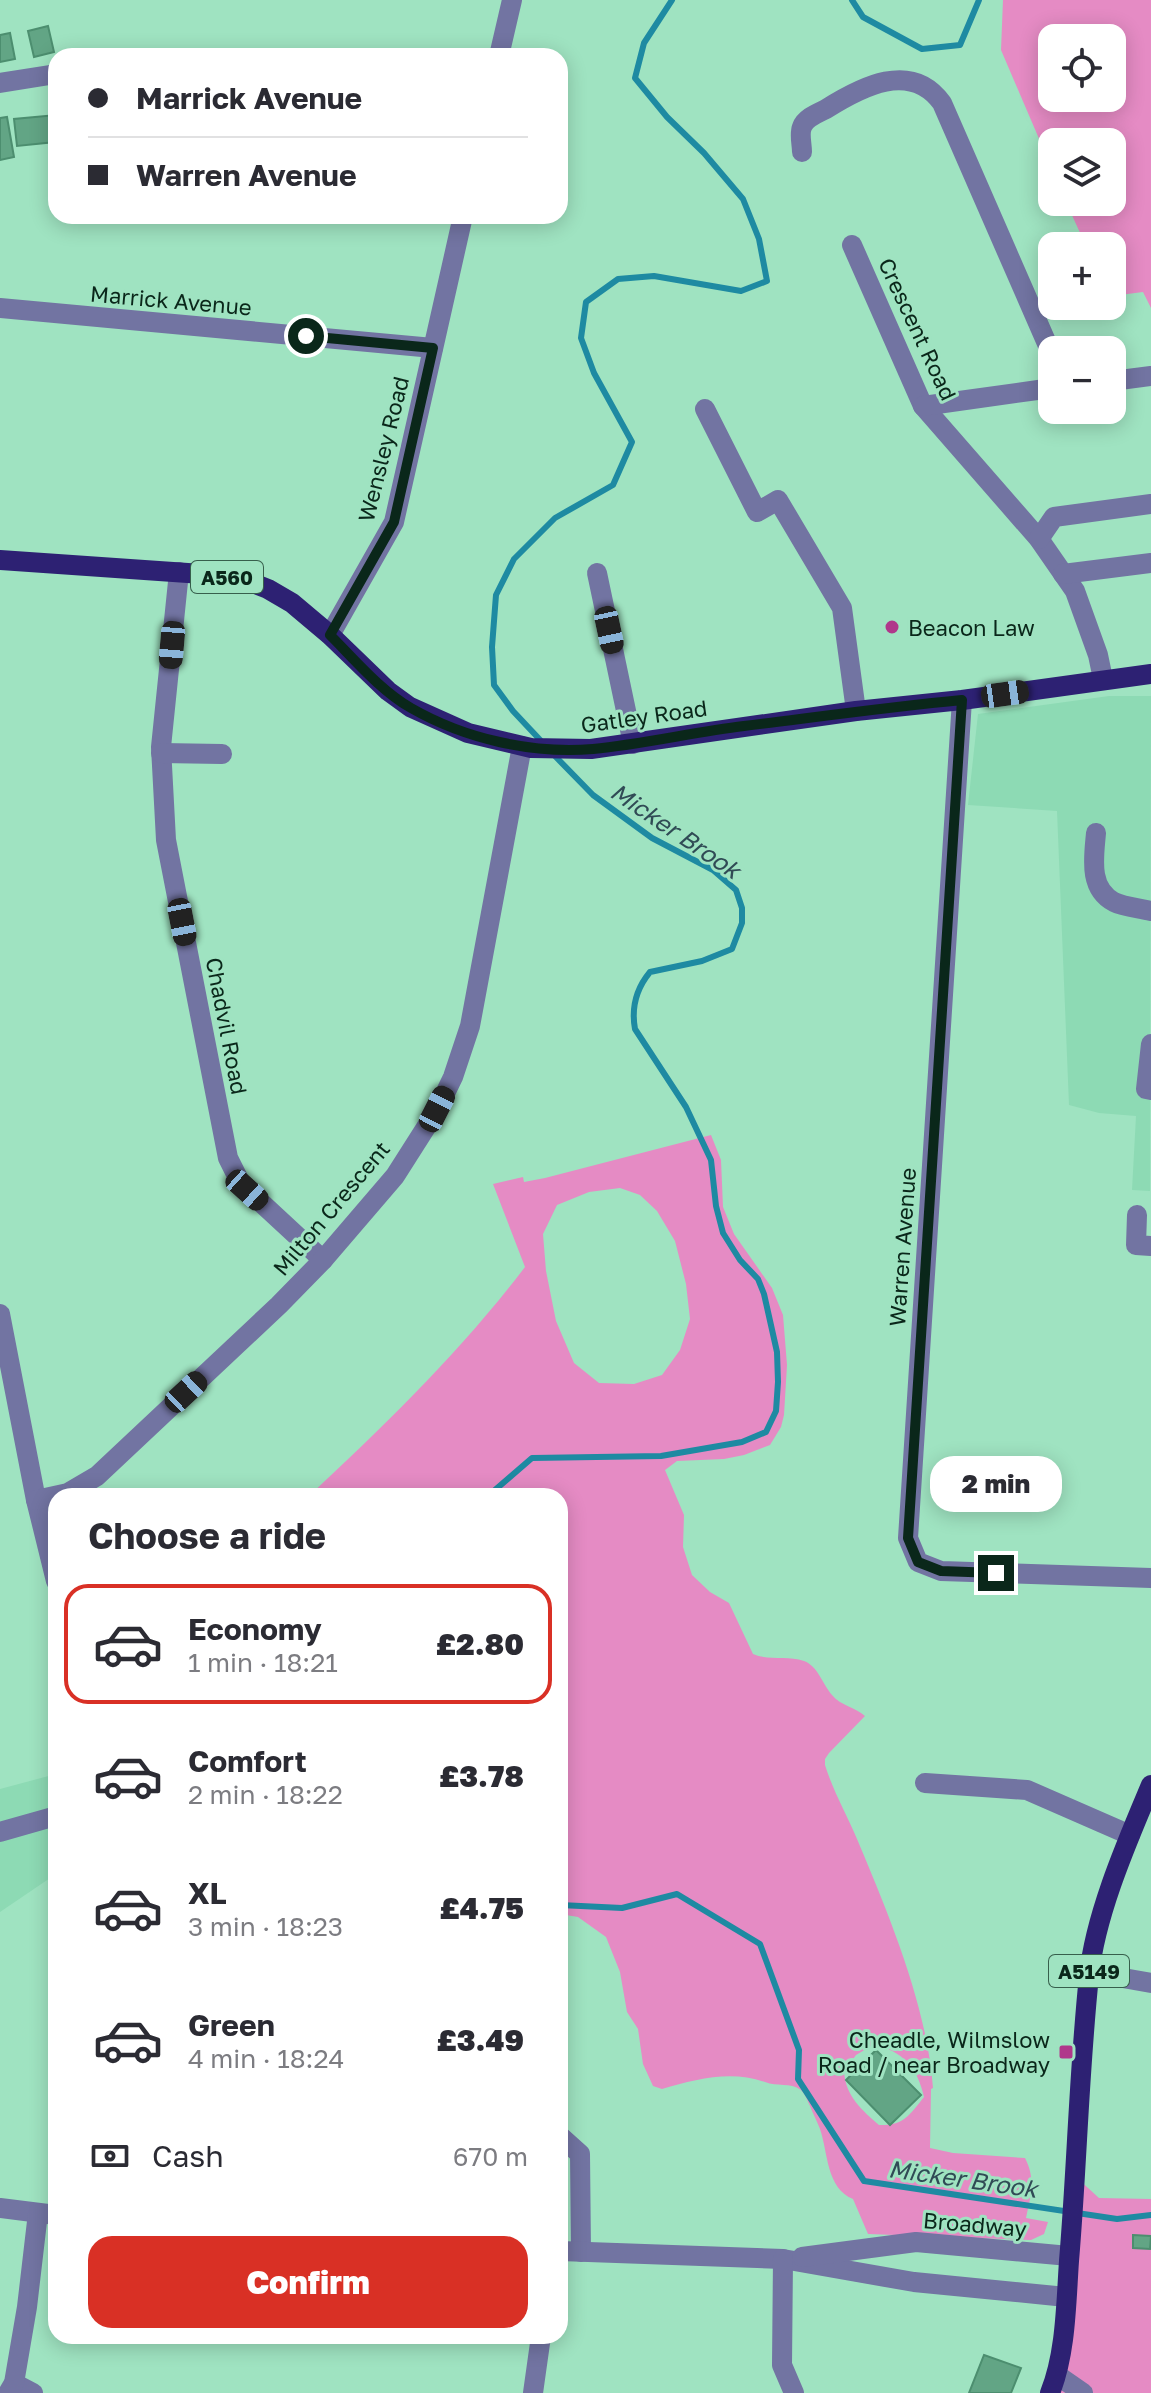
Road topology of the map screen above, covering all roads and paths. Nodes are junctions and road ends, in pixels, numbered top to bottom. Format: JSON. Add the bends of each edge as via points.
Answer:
{"nodes":[{"id":1,"x":512,"y":0,"type":"edge"},
{"id":2,"x":501,"y":48,"type":"edge"},
{"id":3,"x":48,"y":75,"type":"edge"},
{"id":4,"x":0,"y":83,"type":"edge"},
{"id":5,"x":802,"y":152,"type":"dead end"},
{"id":6,"x":461,"y":224,"type":"edge"},
{"id":7,"x":852,"y":245,"type":"dead end"},
{"id":8,"x":0,"y":308,"type":"edge"},
{"id":9,"x":1044,"y":336,"type":"edge"},
{"id":10,"x":433,"y":348,"type":"junction"},
{"id":11,"x":1151,"y":376,"type":"edge"},
{"id":12,"x":1126,"y":379,"type":"edge"},
{"id":13,"x":1038,"y":391,"type":"edge"},
{"id":14,"x":705,"y":409,"type":"dead end"},
{"id":15,"x":929,"y":413,"type":"junction"},
{"id":16,"x":1151,"y":504,"type":"edge"},
{"id":17,"x":1039,"y":539,"type":"junction"},
{"id":18,"x":0,"y":560,"type":"edge"},
{"id":19,"x":1151,"y":563,"type":"edge"},
{"id":20,"x":179,"y":572,"type":"junction"},
{"id":21,"x":597,"y":573,"type":"dead end"},
{"id":22,"x":1063,"y":574,"type":"junction"},
{"id":23,"x":330,"y":635,"type":"junction"},
{"id":24,"x":1151,"y":674,"type":"edge"},
{"id":25,"x":1103,"y":679,"type":"junction"},
{"id":26,"x":962,"y":700,"type":"junction"},
{"id":27,"x":856,"y":711,"type":"junction"},
{"id":28,"x":633,"y":744,"type":"junction"},
{"id":29,"x":526,"y":747,"type":"junction"},
{"id":30,"x":161,"y":753,"type":"junction"},
{"id":31,"x":222,"y":754,"type":"dead end"},
{"id":32,"x":1096,"y":833,"type":"dead end"},
{"id":33,"x":1151,"y":911,"type":"edge"},
{"id":34,"x":1151,"y":1044,"type":"edge"},
{"id":35,"x":1151,"y":1090,"type":"edge"},
{"id":36,"x":1137,"y":1215,"type":"dead end"},
{"id":37,"x":1151,"y":1246,"type":"edge"},
{"id":38,"x":323,"y":1260,"type":"junction"},
{"id":39,"x":0,"y":1314,"type":"edge"},
{"id":40,"x":77,"y":1488,"type":"edge"},
{"id":41,"x":48,"y":1497,"type":"edge"},
{"id":42,"x":36,"y":1500,"type":"junction"},
{"id":43,"x":48,"y":1549,"type":"edge"},
{"id":44,"x":1142,"y":1577,"type":"edge"},
{"id":45,"x":925,"y":1783,"type":"dead end"},
{"id":46,"x":1151,"y":1785,"type":"edge"},
{"id":47,"x":48,"y":1818,"type":"edge"},
{"id":48,"x":0,"y":1832,"type":"edge"},
{"id":49,"x":1130,"y":1835,"type":"junction"},
{"id":50,"x":1089,"y":1972,"type":"junction"},
{"id":51,"x":1151,"y":1983,"type":"edge"},
{"id":52,"x":568,"y":2143,"type":"edge"},
{"id":53,"x":0,"y":2208,"type":"edge"},
{"id":54,"x":47,"y":2214,"type":"edge"},
{"id":55,"x":1070,"y":2246,"type":"junction"},
{"id":56,"x":570,"y":2251,"type":"edge"},
{"id":57,"x":783,"y":2259,"type":"junction"},
{"id":58,"x":1066,"y":2297,"type":"junction"},
{"id":59,"x":540,"y":2344,"type":"edge"},
{"id":60,"x":1053,"y":2384,"type":"edge"},
{"id":61,"x":11,"y":2388,"type":"edge"},
{"id":62,"x":33,"y":2393,"type":"edge"},
{"id":63,"x":533,"y":2393,"type":"edge"},
{"id":64,"x":794,"y":2393,"type":"edge"},
{"id":65,"x":1083,"y":2393,"type":"edge"}],
"edges":[{"from":1,"to":2,"type":"street"},
{"from":3,"to":4,"type":"street"},
{"from":5,"to":9,"type":"street","via":[[805,121],[875,83],[917,83],[934,92]]},
{"from":6,"to":10,"type":"street","name":"Wensley Road"},
{"from":7,"to":15,"type":"street","name":"Crescent Road"},
{"from":8,"to":10,"type":"street","name":"Marrick Avenue"},
{"from":10,"to":23,"type":"street","name":"Wensley Road","via":[[394,522]]},
{"from":11,"to":12,"type":"street"},
{"from":13,"to":15,"type":"street"},
{"from":14,"to":27,"type":"street","via":[[757,512],[778,500],[842,608]]},
{"from":15,"to":17,"type":"street","name":"Crescent Road"},
{"from":16,"to":17,"type":"street","via":[[1054,517]]},
{"from":17,"to":22,"type":"street","name":"Crescent Road"},
{"from":18,"to":20,"type":"main road","name":"Gatley Road","number":"A560"},
{"from":19,"to":22,"type":"street"},
{"from":20,"to":23,"type":"main road","name":"Gatley Road","number":"A560","via":[[238,579],[268,589]]},
{"from":20,"to":30,"type":"street","name":"Chadvil Road"},
{"from":21,"to":28,"type":"street"},
{"from":22,"to":25,"type":"street","name":"Crescent Road","via":[[1075,591]]},
{"from":23,"to":29,"type":"main road","name":"Gatley Road","number":"A560","via":[[410,707],[468,733]]},
{"from":24,"to":25,"type":"main road","name":"Gatley Road","number":"A560"},
{"from":25,"to":26,"type":"main road","name":"Gatley Road","number":"A560"},
{"from":26,"to":27,"type":"main road","name":"Gatley Road","number":"A560"},
{"from":26,"to":44,"type":"street","name":"Warren Avenue","via":[[908,1538],[918,1562],[941,1571]]},
{"from":27,"to":28,"type":"main road","name":"Gatley Road","number":"A560"},
{"from":28,"to":29,"type":"main road","name":"Gatley Road","number":"A560"},
{"from":29,"to":38,"type":"street","name":"Milton Crescent","via":[[470,1026],[453,1077],[395,1176]]},
{"from":30,"to":31,"type":"street"},
{"from":30,"to":38,"type":"street","name":"Chadvil Road","via":[[166,840],[228,1158],[241,1184]]},
{"from":32,"to":33,"type":"street","via":[[1093,873],[1104,894],[1115,903]]},
{"from":34,"to":35,"type":"street","via":[[1146,1089]]},
{"from":36,"to":37,"type":"street","via":[[1136,1245]]},
{"from":38,"to":40,"type":"street","name":"Milton Crescent","via":[[97,1476]]},
{"from":39,"to":42,"type":"street"},
{"from":41,"to":42,"type":"street","name":"Milton Crescent"},
{"from":42,"to":43,"type":"street"},
{"from":45,"to":49,"type":"street","via":[[1027,1790]]},
{"from":46,"to":49,"type":"main road","number":"A5149"},
{"from":47,"to":48,"type":"street"},
{"from":49,"to":50,"type":"main road","number":"A5149"},
{"from":50,"to":51,"type":"street"},
{"from":50,"to":55,"type":"main road","number":"A5149"},
{"from":52,"to":56,"type":"street","via":[[580,2154]]},
{"from":53,"to":54,"type":"street"},
{"from":54,"to":61,"type":"street"},
{"from":55,"to":57,"type":"street","name":"Broadway","via":[[916,2242]]},
{"from":55,"to":58,"type":"main road","number":"A5149"},
{"from":56,"to":57,"type":"street","name":"Broadway"},
{"from":57,"to":58,"type":"street","name":"Broadway","via":[[914,2282]]},
{"from":57,"to":64,"type":"street","via":[[782,2365]]},
{"from":58,"to":60,"type":"main road","number":"A5149"},
{"from":59,"to":63,"type":"street"},
{"from":60,"to":65,"type":"street"},
{"from":61,"to":62,"type":"street"}]}
